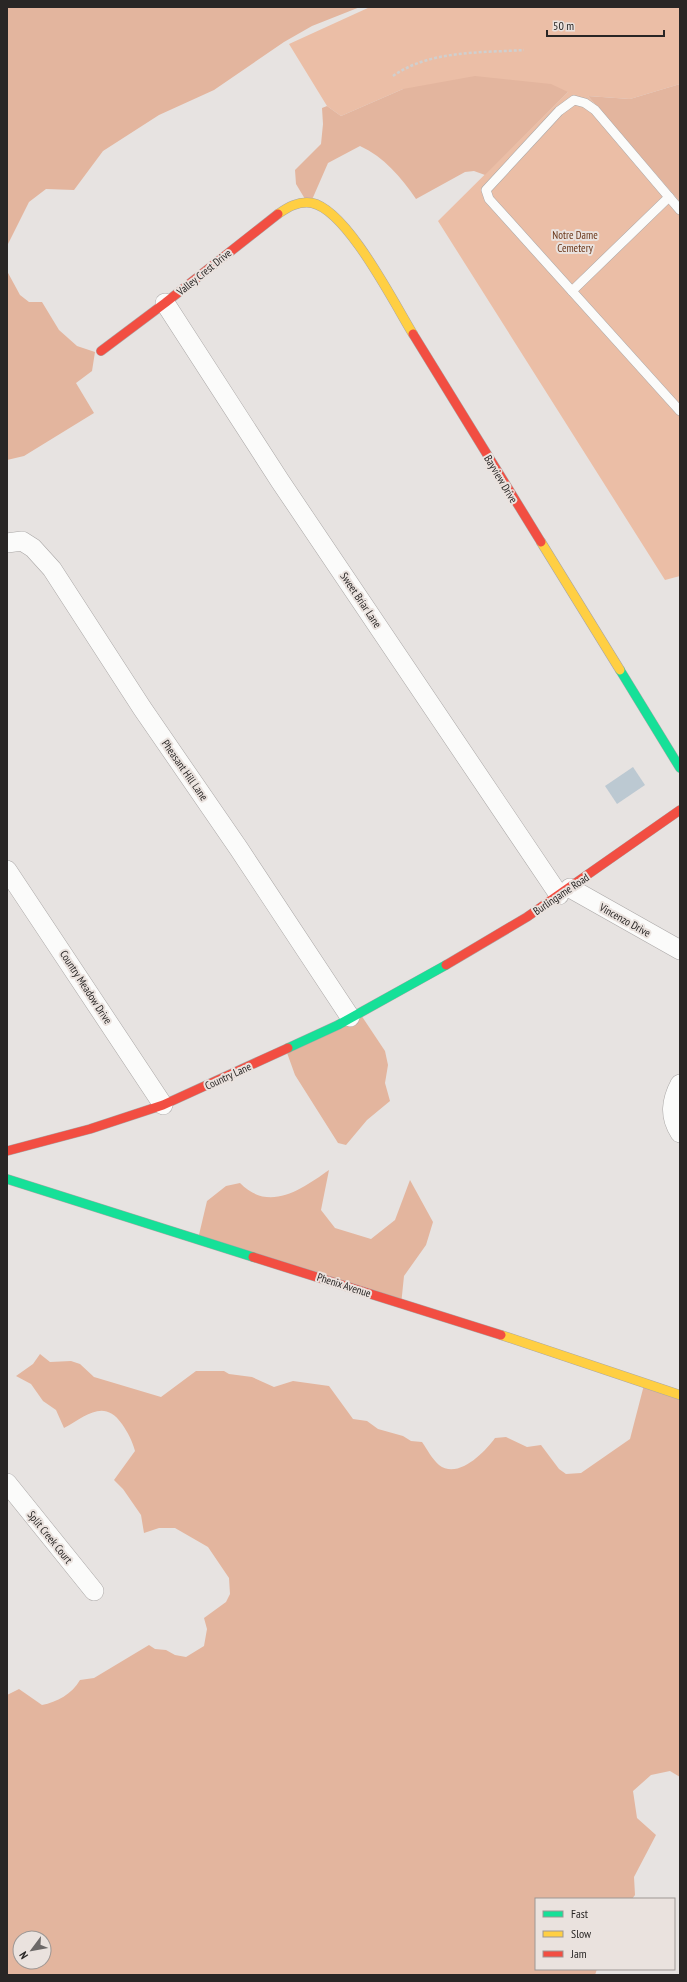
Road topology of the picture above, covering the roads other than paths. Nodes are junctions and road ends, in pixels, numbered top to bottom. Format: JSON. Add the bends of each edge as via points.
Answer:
{"nodes":[{"id":1,"x":669,"y":197,"type":"junction"},
{"id":2,"x":310,"y":204,"type":"joint"},
{"id":3,"x":680,"y":210,"type":"edge"},
{"id":4,"x":572,"y":291,"type":"junction"},
{"id":5,"x":165,"y":303,"type":"junction"},
{"id":6,"x":101,"y":351,"type":"dead end"},
{"id":7,"x":680,"y":411,"type":"edge"},
{"id":8,"x":7,"y":543,"type":"edge"},
{"id":9,"x":680,"y":768,"type":"edge"},
{"id":10,"x":680,"y":810,"type":"edge"},
{"id":11,"x":7,"y":870,"type":"edge"},
{"id":12,"x":564,"y":892,"type":"junction"},
{"id":13,"x":680,"y":950,"type":"edge"},
{"id":14,"x":437,"y":969,"type":"joint"},
{"id":15,"x":350,"y":1017,"type":"junction"},
{"id":16,"x":680,"y":1084,"type":"edge"},
{"id":17,"x":163,"y":1106,"type":"junction"},
{"id":18,"x":680,"y":1133,"type":"edge"},
{"id":19,"x":7,"y":1151,"type":"edge"},
{"id":20,"x":7,"y":1179,"type":"edge"},
{"id":21,"x":680,"y":1395,"type":"edge"},
{"id":22,"x":7,"y":1483,"type":"edge"},
{"id":23,"x":94,"y":1591,"type":"dead end"}],
"edges":[{"from":1,"to":3,"type":"lane"},
{"from":1,"to":4,"type":"lane"},
{"from":1,"to":4,"type":"lane","via":[[595,110],[585,103],[574,100],[559,111],[486,190],[489,199]]},
{"from":2,"to":5,"type":"street","name":"Valley Crest Drive","via":[[290,206],[272,217]]},
{"from":2,"to":9,"type":"street","name":"Bayview Drive","via":[[335,216],[351,234]]},
{"from":4,"to":7,"type":"lane"},
{"from":5,"to":6,"type":"street","name":"Valley Crest Drive"},
{"from":5,"to":12,"type":"street","name":"Sweet Briar Lane","via":[[280,481]]},
{"from":8,"to":15,"type":"street","name":"Pheasant Hill Lane","via":[[22,541],[33,548],[52,569],[142,708],[239,848]]},
{"from":10,"to":12,"type":"street","name":"Burlingame Road"},
{"from":11,"to":17,"type":"street","name":"Country Meadow Drive"},
{"from":12,"to":13,"type":"street","name":"Vincenzo Drive"},
{"from":12,"to":14,"type":"street","name":"Burlingame Road","via":[[503,932]]},
{"from":14,"to":15,"type":"street","name":"Country Lane"},
{"from":15,"to":17,"type":"street","name":"Country Lane"},
{"from":16,"to":18,"type":"street","via":[[671,1108]]},
{"from":17,"to":19,"type":"street","name":"Country Lane"},
{"from":20,"to":21,"type":"street","name":"Phenix Avenue","via":[[499,1334]]},
{"from":22,"to":23,"type":"street","name":"Split Creek Court"}]}
